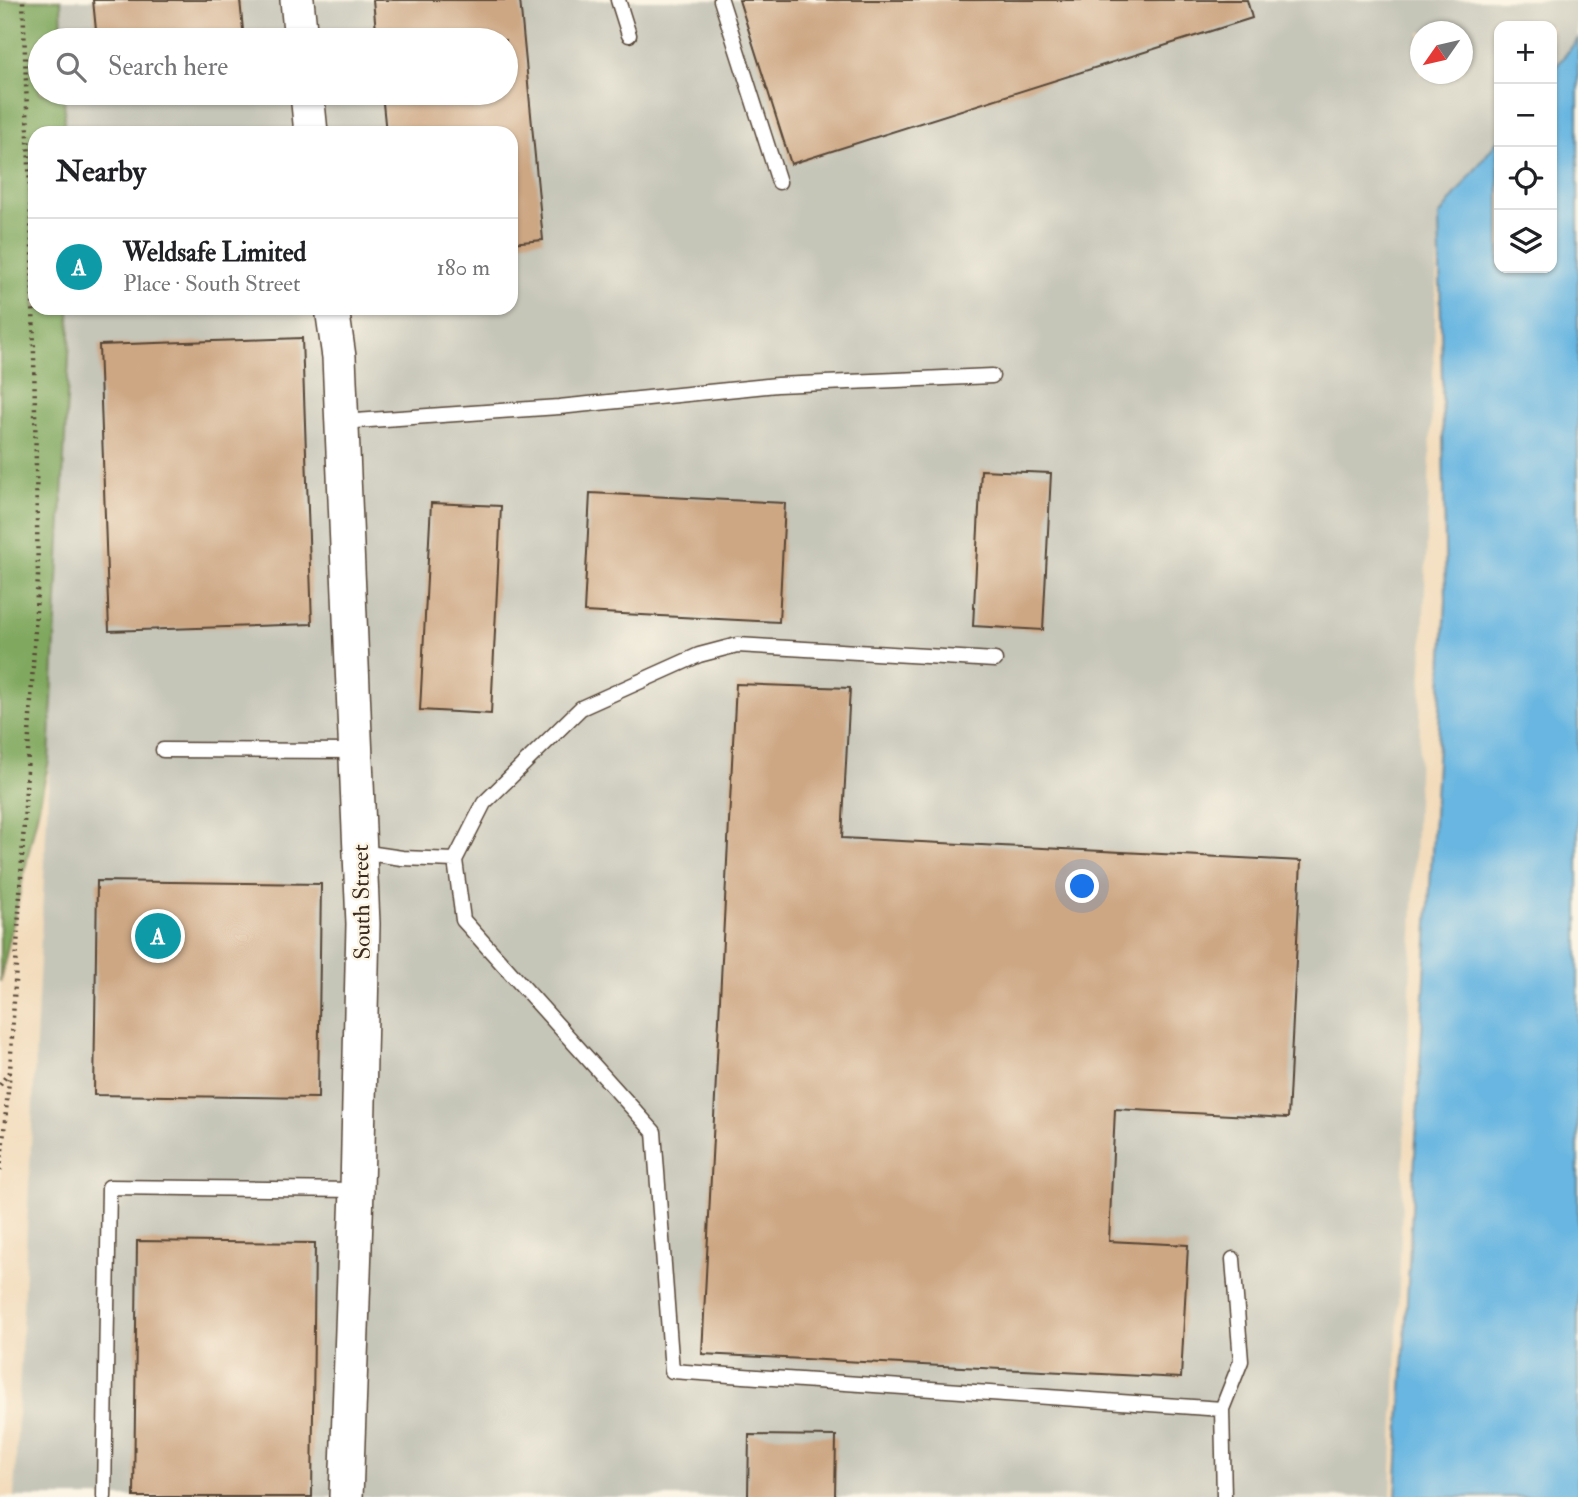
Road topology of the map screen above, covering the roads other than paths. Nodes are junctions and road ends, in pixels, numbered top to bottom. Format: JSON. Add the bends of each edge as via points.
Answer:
{"nodes":[{"id":1,"x":297,"y":0,"type":"edge"},
{"id":2,"x":618,"y":0,"type":"edge"},
{"id":3,"x":721,"y":0,"type":"edge"},
{"id":4,"x":300,"y":28,"type":"edge"},
{"id":5,"x":629,"y":34,"type":"dead end"},
{"id":6,"x":308,"y":105,"type":"edge"},
{"id":7,"x":310,"y":126,"type":"edge"},
{"id":8,"x":779,"y":182,"type":"dead end"},
{"id":9,"x":333,"y":315,"type":"edge"},
{"id":10,"x":992,"y":376,"type":"dead end"},
{"id":11,"x":340,"y":422,"type":"junction"},
{"id":12,"x":995,"y":660,"type":"dead end"},
{"id":13,"x":163,"y":750,"type":"dead end"},
{"id":14,"x":357,"y":751,"type":"junction"},
{"id":15,"x":361,"y":852,"type":"junction"},
{"id":16,"x":455,"y":860,"type":"junction"},
{"id":17,"x":357,"y":1190,"type":"junction"},
{"id":18,"x":1233,"y":1259,"type":"dead end"},
{"id":19,"x":1222,"y":1409,"type":"junction"},
{"id":20,"x":104,"y":1497,"type":"edge"},
{"id":21,"x":346,"y":1497,"type":"edge"},
{"id":22,"x":1224,"y":1497,"type":"edge"}],
"edges":[{"from":1,"to":4,"type":"street"},
{"from":2,"to":5,"type":"lane"},
{"from":3,"to":8,"type":"lane"},
{"from":6,"to":7,"type":"street"},
{"from":9,"to":11,"type":"street","name":"South Street"},
{"from":10,"to":11,"type":"lane","via":[[777,385],[559,407]]},
{"from":11,"to":14,"type":"street","name":"South Street"},
{"from":12,"to":16,"type":"lane","via":[[737,645],[699,655],[581,708],[484,803]]},
{"from":13,"to":14,"type":"lane"},
{"from":14,"to":15,"type":"street","name":"South Street"},
{"from":15,"to":16,"type":"lane"},
{"from":15,"to":17,"type":"street","name":"South Street"},
{"from":16,"to":19,"type":"lane","via":[[463,920],[654,1132],[672,1371]]},
{"from":17,"to":20,"type":"lane","via":[[109,1188]]},
{"from":17,"to":21,"type":"street","name":"South Street"},
{"from":18,"to":19,"type":"lane","via":[[1241,1361]]},
{"from":19,"to":22,"type":"lane"}]}
